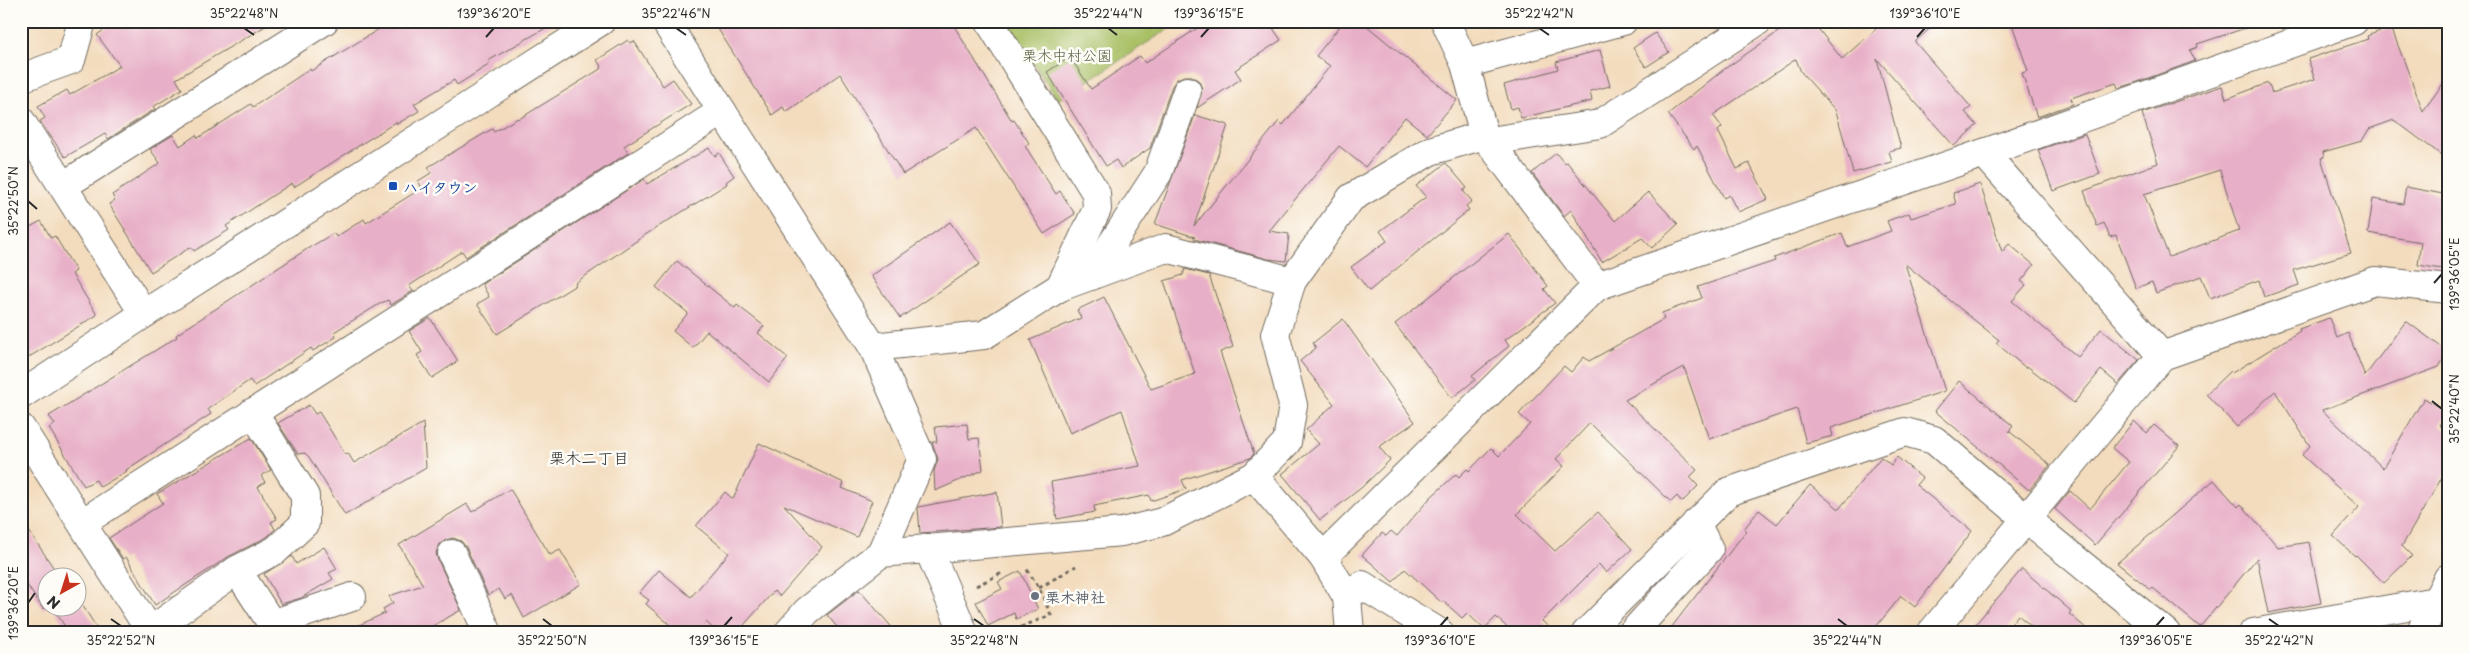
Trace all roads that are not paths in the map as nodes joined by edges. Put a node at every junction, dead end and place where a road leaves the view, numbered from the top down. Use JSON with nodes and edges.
{"nodes":[{"id":1,"x":82,"y":21,"type":"edge"},
{"id":2,"x":324,"y":21,"type":"edge"},
{"id":3,"x":602,"y":21,"type":"edge"},
{"id":4,"x":665,"y":21,"type":"edge"},
{"id":5,"x":989,"y":21,"type":"edge"},
{"id":6,"x":1445,"y":21,"type":"edge"},
{"id":7,"x":1623,"y":21,"type":"edge"},
{"id":8,"x":1758,"y":21,"type":"edge"},
{"id":9,"x":2354,"y":21,"type":"edge"},
{"id":10,"x":1465,"y":64,"type":"junction"},
{"id":11,"x":21,"y":78,"type":"edge"},
{"id":12,"x":1187,"y":91,"type":"dead end"},
{"id":13,"x":722,"y":111,"type":"junction"},
{"id":14,"x":21,"y":122,"type":"edge"},
{"id":15,"x":1487,"y":138,"type":"junction"},
{"id":16,"x":1984,"y":153,"type":"junction"},
{"id":17,"x":63,"y":186,"type":"junction"},
{"id":18,"x":1091,"y":276,"type":"junction"},
{"id":19,"x":1292,"y":281,"type":"junction"},
{"id":20,"x":1597,"y":286,"type":"junction"},
{"id":21,"x":1060,"y":287,"type":"junction"},
{"id":22,"x":2448,"y":289,"type":"edge"},
{"id":23,"x":144,"y":314,"type":"junction"},
{"id":24,"x":873,"y":346,"type":"junction"},
{"id":25,"x":2162,"y":356,"type":"junction"},
{"id":26,"x":21,"y":395,"type":"edge"},
{"id":27,"x":253,"y":412,"type":"junction"},
{"id":28,"x":21,"y":428,"type":"edge"},
{"id":29,"x":1254,"y":476,"type":"junction"},
{"id":30,"x":2026,"y":519,"type":"junction"},
{"id":31,"x":82,"y":523,"type":"junction"},
{"id":32,"x":1696,"y":523,"type":"junction"},
{"id":33,"x":928,"y":548,"type":"junction"},
{"id":34,"x":881,"y":553,"type":"junction"},
{"id":35,"x":452,"y":554,"type":"dead end"},
{"id":36,"x":1323,"y":557,"type":"junction"},
{"id":37,"x":237,"y":570,"type":"junction"},
{"id":38,"x":2442,"y":589,"type":"edge"},
{"id":39,"x":352,"y":597,"type":"dead end"},
{"id":40,"x":1346,"y":597,"type":"junction"},
{"id":41,"x":1429,"y":629,"type":"edge"},
{"id":42,"x":488,"y":633,"type":"edge"},
{"id":43,"x":788,"y":633,"type":"edge"},
{"id":44,"x":964,"y":633,"type":"edge"},
{"id":45,"x":1350,"y":633,"type":"edge"},
{"id":46,"x":1586,"y":633,"type":"edge"},
{"id":47,"x":1632,"y":633,"type":"edge"},
{"id":48,"x":1931,"y":633,"type":"edge"},
{"id":49,"x":2166,"y":633,"type":"edge"},
{"id":50,"x":2253,"y":633,"type":"edge"},
{"id":51,"x":2420,"y":633,"type":"edge"}],
"edges":[{"from":1,"to":11,"type":"street"},
{"from":2,"to":17,"type":"street"},
{"from":3,"to":23,"type":"street"},
{"from":4,"to":13,"type":"street"},
{"from":5,"to":21,"type":"street"},
{"from":6,"to":10,"type":"street"},
{"from":7,"to":10,"type":"street"},
{"from":8,"to":15,"type":"street"},
{"from":9,"to":16,"type":"street"},
{"from":10,"to":15,"type":"street"},
{"from":12,"to":18,"type":"street"},
{"from":13,"to":24,"type":"street"},
{"from":13,"to":27,"type":"street"},
{"from":14,"to":17,"type":"street"},
{"from":15,"to":19,"type":"street"},
{"from":15,"to":20,"type":"street"},
{"from":16,"to":20,"type":"street"},
{"from":16,"to":25,"type":"street"},
{"from":17,"to":23,"type":"street"},
{"from":18,"to":19,"type":"street"},
{"from":18,"to":21,"type":"street"},
{"from":19,"to":29,"type":"street"},
{"from":20,"to":36,"type":"street"},
{"from":21,"to":24,"type":"street"},
{"from":22,"to":25,"type":"street"},
{"from":23,"to":26,"type":"street"},
{"from":24,"to":34,"type":"street"},
{"from":25,"to":30,"type":"street"},
{"from":27,"to":31,"type":"street"},
{"from":27,"to":37,"type":"street"},
{"from":28,"to":31,"type":"street"},
{"from":29,"to":33,"type":"street"},
{"from":29,"to":36,"type":"street"},
{"from":30,"to":32,"type":"street"},
{"from":30,"to":48,"type":"street"},
{"from":30,"to":49,"type":"street"},
{"from":31,"to":37,"type":"street"},
{"from":32,"to":46,"type":"street"},
{"from":32,"to":47,"type":"street"},
{"from":33,"to":34,"type":"street"},
{"from":33,"to":44,"type":"street"},
{"from":34,"to":43,"type":"street"},
{"from":35,"to":42,"type":"street"},
{"from":36,"to":40,"type":"street"},
{"from":37,"to":39,"type":"street"},
{"from":38,"to":50,"type":"street"},
{"from":38,"to":51,"type":"street"},
{"from":40,"to":41,"type":"street"},
{"from":40,"to":45,"type":"street"}]}
